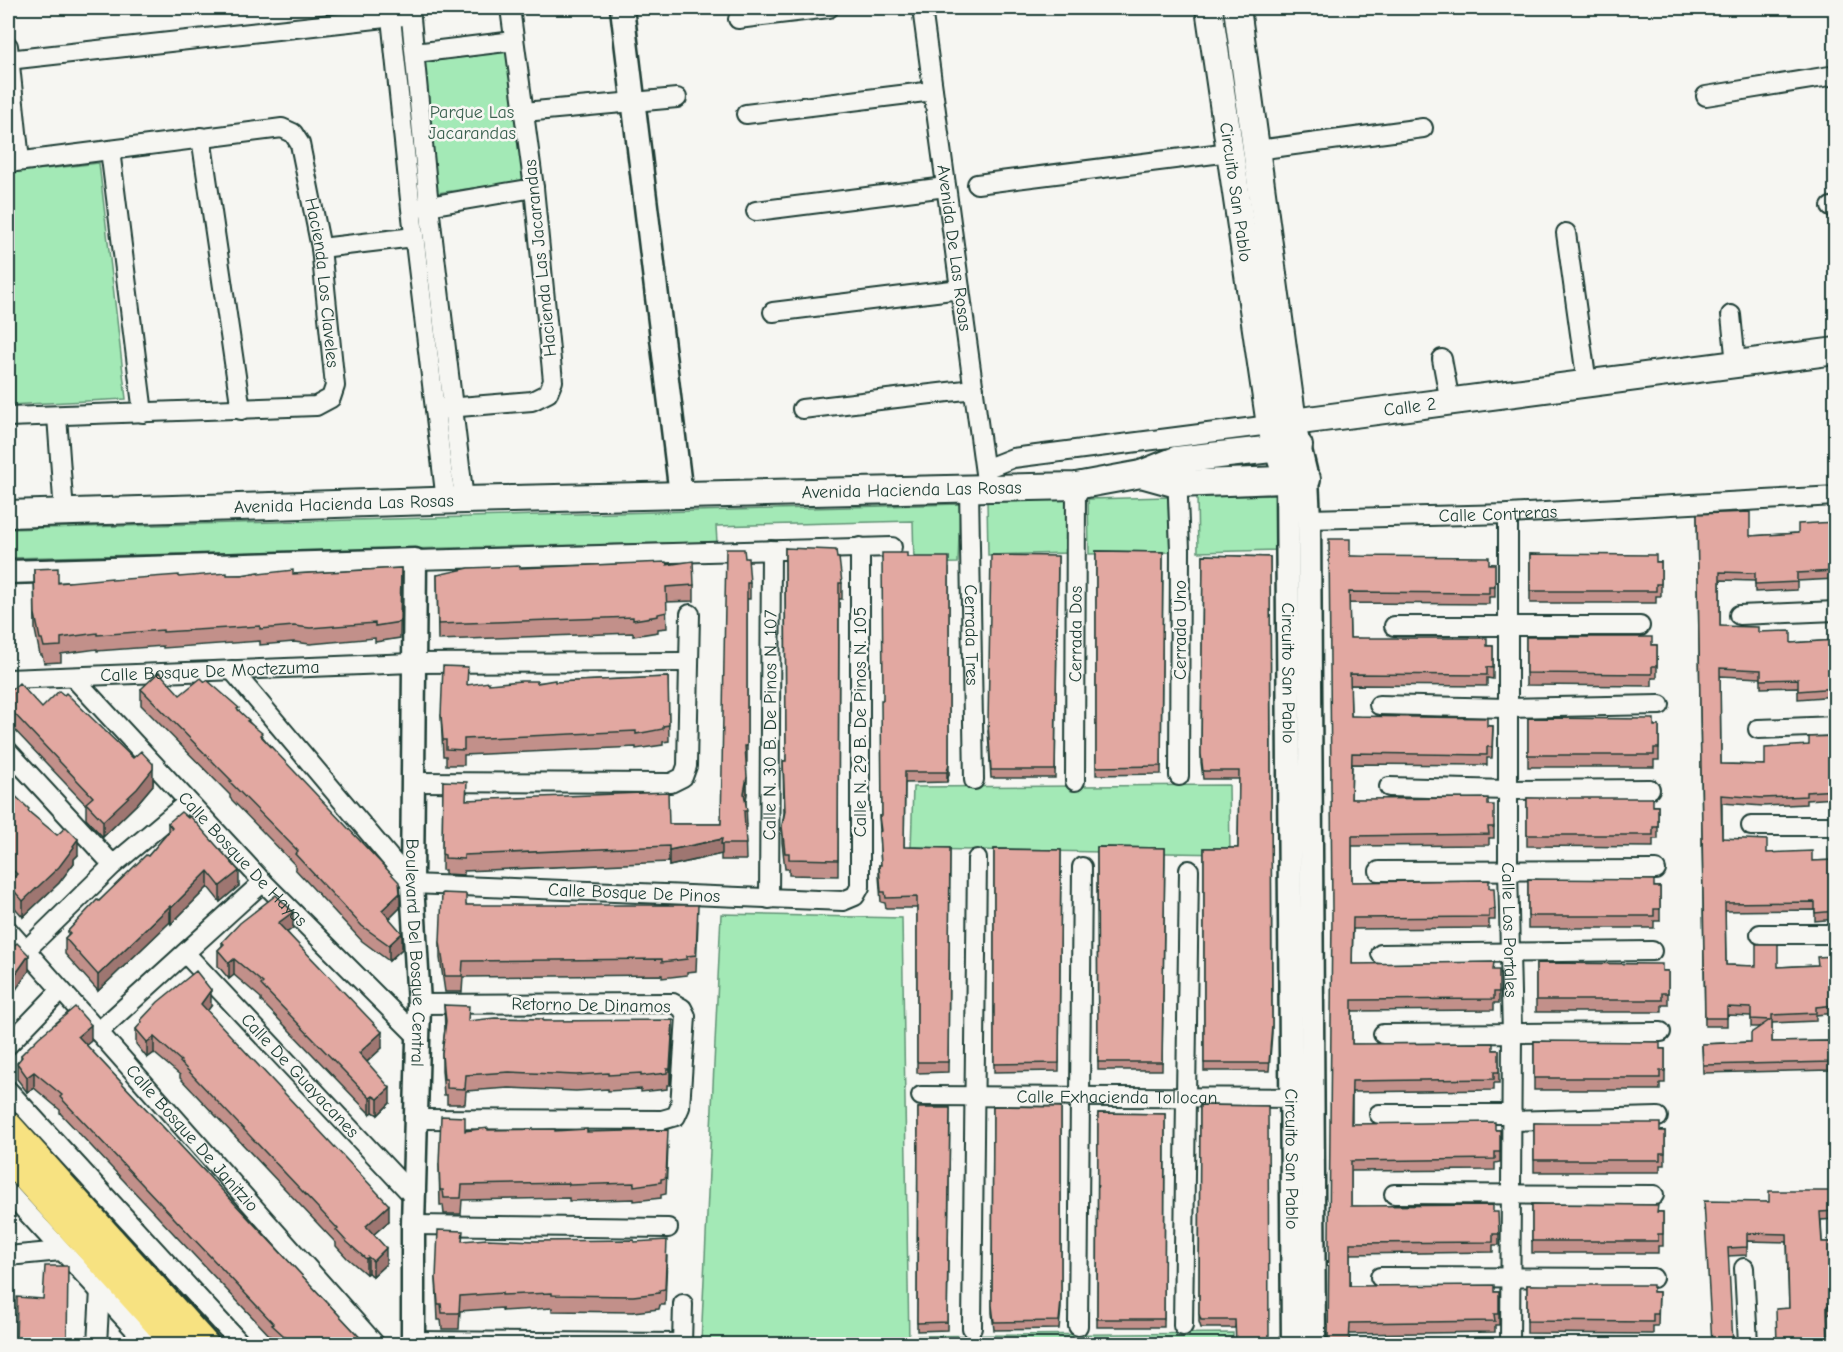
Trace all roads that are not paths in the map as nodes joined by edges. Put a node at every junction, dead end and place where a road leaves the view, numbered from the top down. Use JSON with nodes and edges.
{"nodes":[{"id":1,"x":510,"y":8,"type":"edge"},
{"id":2,"x":622,"y":8,"type":"edge"},
{"id":3,"x":829,"y":8,"type":"edge"},
{"id":4,"x":922,"y":8,"type":"edge"},
{"id":5,"x":1209,"y":8,"type":"edge"},
{"id":6,"x":1237,"y":8,"type":"edge"},
{"id":7,"x":410,"y":11,"type":"edge"},
{"id":8,"x":391,"y":12,"type":"edge"},
{"id":9,"x":738,"y":19,"type":"dead end"},
{"id":10,"x":514,"y":41,"type":"junction"},
{"id":11,"x":415,"y":53,"type":"junction"},
{"id":12,"x":8,"y":55,"type":"edge"},
{"id":13,"x":1836,"y":75,"type":"edge"},
{"id":14,"x":933,"y":91,"type":"junction"},
{"id":15,"x":1706,"y":96,"type":"dead end"},
{"id":16,"x":677,"y":98,"type":"dead end"},
{"id":17,"x":634,"y":101,"type":"junction"},
{"id":18,"x":524,"y":112,"type":"junction"},
{"id":19,"x":746,"y":114,"type":"dead end"},
{"id":20,"x":1424,"y":128,"type":"dead end"},
{"id":21,"x":201,"y":137,"type":"junction"},
{"id":22,"x":110,"y":150,"type":"junction"},
{"id":23,"x":1257,"y":150,"type":"junction"},
{"id":24,"x":1230,"y":152,"type":"junction"},
{"id":25,"x":14,"y":162,"type":"edge"},
{"id":26,"x":977,"y":184,"type":"dead end"},
{"id":27,"x":946,"y":187,"type":"junction"},
{"id":28,"x":534,"y":188,"type":"junction"},
{"id":29,"x":420,"y":208,"type":"junction"},
{"id":30,"x":756,"y":211,"type":"dead end"},
{"id":31,"x":1566,"y":234,"type":"dead end"},
{"id":32,"x":414,"y":237,"type":"junction"},
{"id":33,"x":321,"y":248,"type":"junction"},
{"id":34,"x":960,"y":289,"type":"junction"},
{"id":35,"x":773,"y":312,"type":"dead end"},
{"id":36,"x":1731,"y":315,"type":"dead end"},
{"id":37,"x":1836,"y":351,"type":"edge"},
{"id":38,"x":1442,"y":360,"type":"dead end"},
{"id":39,"x":1736,"y":364,"type":"junction"},
{"id":40,"x":1587,"y":384,"type":"junction"},
{"id":41,"x":974,"y":388,"type":"junction"},
{"id":42,"x":1450,"y":402,"type":"junction"},
{"id":43,"x":444,"y":408,"type":"junction"},
{"id":44,"x":802,"y":409,"type":"dead end"},
{"id":45,"x":241,"y":410,"type":"junction"},
{"id":46,"x":143,"y":413,"type":"junction"},
{"id":47,"x":57,"y":416,"type":"junction"},
{"id":48,"x":8,"y":417,"type":"edge"},
{"id":49,"x":1285,"y":435,"type":"junction"},
{"id":50,"x":1177,"y":472,"type":"junction"},
{"id":51,"x":1297,"y":479,"type":"junction"},
{"id":52,"x":980,"y":482,"type":"junction"},
{"id":53,"x":1076,"y":486,"type":"junction"},
{"id":54,"x":681,"y":495,"type":"junction"},
{"id":55,"x":1836,"y":496,"type":"edge"},
{"id":56,"x":455,"y":500,"type":"junction"},
{"id":57,"x":64,"y":513,"type":"junction"},
{"id":58,"x":8,"y":514,"type":"edge"},
{"id":59,"x":1508,"y":514,"type":"junction"},
{"id":60,"x":1309,"y":519,"type":"junction"},
{"id":61,"x":860,"y":547,"type":"junction"},
{"id":62,"x":892,"y":547,"type":"dead end"},
{"id":63,"x":771,"y":550,"type":"junction"},
{"id":64,"x":415,"y":560,"type":"junction"},
{"id":65,"x":8,"y":572,"type":"edge"},
{"id":66,"x":1836,"y":611,"type":"edge"},
{"id":67,"x":690,"y":614,"type":"dead end"},
{"id":68,"x":1739,"y":615,"type":"dead end"},
{"id":69,"x":1394,"y":626,"type":"dead end"},
{"id":70,"x":1509,"y":627,"type":"junction"},
{"id":71,"x":1640,"y":627,"type":"dead end"},
{"id":72,"x":687,"y":662,"type":"junction"},
{"id":73,"x":412,"y":663,"type":"junction"},
{"id":74,"x":232,"y":670,"type":"junction"},
{"id":75,"x":73,"y":677,"type":"junction"},
{"id":76,"x":8,"y":679,"type":"edge"},
{"id":77,"x":1379,"y":705,"type":"dead end"},
{"id":78,"x":1660,"y":705,"type":"dead end"},
{"id":79,"x":1507,"y":708,"type":"junction"},
{"id":80,"x":1836,"y":726,"type":"edge"},
{"id":81,"x":1758,"y":729,"type":"dead end"},
{"id":82,"x":8,"y":751,"type":"edge"},
{"id":83,"x":1179,"y":776,"type":"dead end"},
{"id":84,"x":974,"y":780,"type":"dead end"},
{"id":85,"x":1075,"y":781,"type":"dead end"},
{"id":86,"x":412,"y":782,"type":"junction"},
{"id":87,"x":1389,"y":787,"type":"dead end"},
{"id":88,"x":1650,"y":789,"type":"dead end"},
{"id":89,"x":1508,"y":790,"type":"junction"},
{"id":90,"x":189,"y":802,"type":"junction"},
{"id":91,"x":1752,"y":826,"type":"dead end"},
{"id":92,"x":1836,"y":826,"type":"edge"},
{"id":93,"x":976,"y":859,"type":"dead end"},
{"id":94,"x":113,"y":865,"type":"junction"},
{"id":95,"x":1082,"y":867,"type":"dead end"},
{"id":96,"x":1190,"y":870,"type":"dead end"},
{"id":97,"x":1508,"y":870,"type":"junction"},
{"id":98,"x":1656,"y":870,"type":"dead end"},
{"id":99,"x":1379,"y":871,"type":"dead end"},
{"id":100,"x":263,"y":882,"type":"junction"},
{"id":101,"x":412,"y":884,"type":"junction"},
{"id":102,"x":855,"y":896,"type":"joint"},
{"id":103,"x":769,"y":899,"type":"junction"},
{"id":104,"x":8,"y":930,"type":"edge"},
{"id":105,"x":1760,"y":934,"type":"dead end"},
{"id":106,"x":1836,"y":934,"type":"edge"},
{"id":107,"x":25,"y":951,"type":"junction"},
{"id":108,"x":1652,"y":951,"type":"dead end"},
{"id":109,"x":185,"y":952,"type":"junction"},
{"id":110,"x":1380,"y":954,"type":"dead end"},
{"id":111,"x":1509,"y":954,"type":"junction"},
{"id":112,"x":60,"y":990,"type":"junction"},
{"id":113,"x":419,"y":1004,"type":"junction"},
{"id":114,"x":98,"y":1032,"type":"junction"},
{"id":115,"x":1661,"y":1032,"type":"dead end"},
{"id":116,"x":1383,"y":1034,"type":"dead end"},
{"id":117,"x":1512,"y":1034,"type":"junction"},
{"id":118,"x":418,"y":1037,"type":"junction"},
{"id":119,"x":8,"y":1045,"type":"edge"},
{"id":120,"x":8,"y":1090,"type":"edge"},
{"id":121,"x":921,"y":1096,"type":"dead end"},
{"id":122,"x":975,"y":1096,"type":"junction"},
{"id":123,"x":1080,"y":1097,"type":"junction"},
{"id":124,"x":1188,"y":1098,"type":"junction"},
{"id":125,"x":1303,"y":1098,"type":"junction"},
{"id":126,"x":1379,"y":1114,"type":"dead end"},
{"id":127,"x":1658,"y":1116,"type":"dead end"},
{"id":128,"x":1512,"y":1117,"type":"junction"},
{"id":129,"x":418,"y":1119,"type":"junction"},
{"id":130,"x":8,"y":1126,"type":"edge"},
{"id":131,"x":8,"y":1157,"type":"edge"},
{"id":132,"x":8,"y":1192,"type":"edge"},
{"id":133,"x":1394,"y":1194,"type":"dead end"},
{"id":134,"x":1511,"y":1194,"type":"junction"},
{"id":135,"x":1654,"y":1195,"type":"dead end"},
{"id":136,"x":415,"y":1198,"type":"junction"},
{"id":137,"x":412,"y":1225,"type":"junction"},
{"id":138,"x":1303,"y":1226,"type":"junction"},
{"id":139,"x":668,"y":1228,"type":"dead end"},
{"id":140,"x":61,"y":1251,"type":"junction"},
{"id":141,"x":8,"y":1256,"type":"edge"},
{"id":142,"x":1744,"y":1268,"type":"dead end"},
{"id":143,"x":1380,"y":1277,"type":"dead end"},
{"id":144,"x":1511,"y":1278,"type":"junction"},
{"id":145,"x":1653,"y":1278,"type":"dead end"},
{"id":146,"x":100,"y":1290,"type":"junction"},
{"id":147,"x":683,"y":1304,"type":"dead end"},
{"id":148,"x":1078,"y":1326,"type":"dead end"},
{"id":149,"x":1183,"y":1326,"type":"dead end"},
{"id":150,"x":972,"y":1328,"type":"dead end"},
{"id":151,"x":413,"y":1343,"type":"edge"},
{"id":152,"x":97,"y":1344,"type":"edge"},
{"id":153,"x":148,"y":1344,"type":"edge"},
{"id":154,"x":177,"y":1344,"type":"edge"},
{"id":155,"x":204,"y":1344,"type":"edge"},
{"id":156,"x":241,"y":1344,"type":"edge"},
{"id":157,"x":375,"y":1344,"type":"edge"},
{"id":158,"x":682,"y":1344,"type":"edge"},
{"id":159,"x":1293,"y":1344,"type":"edge"},
{"id":160,"x":1314,"y":1344,"type":"edge"},
{"id":161,"x":1510,"y":1344,"type":"edge"},
{"id":162,"x":1748,"y":1344,"type":"edge"}],
"edges":[{"from":1,"to":10,"type":"street","name":"Hacienda Las Jacarandas"},
{"from":2,"to":17,"type":"street"},
{"from":3,"to":9,"type":"street"},
{"from":4,"to":14,"type":"street","name":"Avenida De Las Rosas"},
{"from":5,"to":24,"type":"main road","name":"Circuito San Pablo"},
{"from":6,"to":23,"type":"main road","name":"Circuito San Pablo"},
{"from":7,"to":8,"type":"street"},
{"from":7,"to":11,"type":"street"},
{"from":8,"to":12,"type":"street"},
{"from":8,"to":29,"type":"street"},
{"from":10,"to":11,"type":"street"},
{"from":10,"to":18,"type":"street","name":"Hacienda Las Jacarandas"},
{"from":11,"to":29,"type":"street"},
{"from":12,"to":25,"type":"street"},
{"from":13,"to":15,"type":"street"},
{"from":14,"to":19,"type":"street"},
{"from":14,"to":27,"type":"street","name":"Avenida De Las Rosas"},
{"from":16,"to":17,"type":"street"},
{"from":17,"to":18,"type":"street"},
{"from":17,"to":54,"type":"street"},
{"from":18,"to":28,"type":"street","name":"Hacienda Las Jacarandas"},
{"from":20,"to":23,"type":"street"},
{"from":21,"to":22,"type":"street","name":"Hacienda Los Claveles"},
{"from":21,"to":33,"type":"street","name":"Hacienda Los Claveles"},
{"from":21,"to":45,"type":"street"},
{"from":22,"to":25,"type":"street","name":"Hacienda Los Claveles"},
{"from":22,"to":46,"type":"street"},
{"from":23,"to":49,"type":"main road","name":"Circuito San Pablo"},
{"from":24,"to":26,"type":"street"},
{"from":24,"to":49,"type":"main road","name":"Circuito San Pablo"},
{"from":27,"to":30,"type":"street"},
{"from":27,"to":34,"type":"street","name":"Avenida De Las Rosas"},
{"from":28,"to":29,"type":"street","name":"Hacienda Las Jacarandas"},
{"from":28,"to":43,"type":"street","name":"Hacienda Las Jacarandas"},
{"from":29,"to":32,"type":"street"},
{"from":29,"to":43,"type":"street"},
{"from":31,"to":40,"type":"street"},
{"from":32,"to":33,"type":"street"},
{"from":32,"to":43,"type":"street"},
{"from":33,"to":45,"type":"street","name":"Hacienda Los Claveles"},
{"from":34,"to":35,"type":"street"},
{"from":34,"to":41,"type":"street","name":"Avenida De Las Rosas"},
{"from":36,"to":39,"type":"street"},
{"from":37,"to":39,"type":"main road","name":"Calle 2"},
{"from":38,"to":42,"type":"street"},
{"from":39,"to":40,"type":"main road","name":"Calle 2"},
{"from":40,"to":42,"type":"main road","name":"Calle 2"},
{"from":41,"to":44,"type":"street"},
{"from":41,"to":52,"type":"street","name":"Avenida De Las Rosas"},
{"from":42,"to":49,"type":"main road","name":"Calle 2"},
{"from":43,"to":56,"type":"street"},
{"from":45,"to":46,"type":"street","name":"Hacienda Los Claveles"},
{"from":46,"to":47,"type":"street","name":"Hacienda Los Claveles"},
{"from":47,"to":48,"type":"street","name":"Hacienda Los Claveles"},
{"from":47,"to":57,"type":"street"},
{"from":49,"to":50,"type":"main road","name":"Avenida Hacienda Las Rosas"},
{"from":49,"to":51,"type":"main road","name":"Circuito San Pablo"},
{"from":49,"to":52,"type":"street","name":"Calle 2"},
{"from":50,"to":51,"type":"main road","name":"Avenida Hacienda Las Rosas"},
{"from":50,"to":53,"type":"main road","name":"Avenida Hacienda Las Rosas"},
{"from":50,"to":83,"type":"street","name":"Cerrada Uno"},
{"from":51,"to":60,"type":"street","name":"Circuito San Pablo"},
{"from":51,"to":125,"type":"street","name":"Circuito San Pablo"},
{"from":52,"to":53,"type":"main road","name":"Avenida Hacienda Las Rosas"},
{"from":52,"to":54,"type":"main road","name":"Avenida Hacienda Las Rosas"},
{"from":52,"to":84,"type":"street","name":"Cerrada Tres"},
{"from":53,"to":85,"type":"street","name":"Cerrada Dos"},
{"from":54,"to":56,"type":"main road","name":"Avenida Hacienda Las Rosas"},
{"from":55,"to":59,"type":"street","name":"Calle Contreras"},
{"from":56,"to":57,"type":"main road","name":"Avenida Hacienda Las Rosas"},
{"from":57,"to":58,"type":"main road","name":"Avenida Hacienda Las Rosas"},
{"from":59,"to":60,"type":"street","name":"Calle Contreras"},
{"from":59,"to":70,"type":"street","name":"Calle Los Portales"},
{"from":60,"to":125,"type":"street","name":"Circuito San Pablo"},
{"from":61,"to":62,"type":"street"},
{"from":61,"to":63,"type":"street"},
{"from":61,"to":102,"type":"street","name":"Calle N. 29 B. De Pinos N. 105"},
{"from":63,"to":64,"type":"street"},
{"from":63,"to":103,"type":"street","name":"Calle N. 30 B. De Pinos N. 107"},
{"from":64,"to":65,"type":"street"},
{"from":64,"to":73,"type":"street","name":"Boulevard Del Bosque Central"},
{"from":66,"to":68,"type":"street"},
{"from":67,"to":72,"type":"street"},
{"from":69,"to":70,"type":"street"},
{"from":70,"to":71,"type":"street"},
{"from":70,"to":79,"type":"street","name":"Calle Los Portales"},
{"from":72,"to":73,"type":"street","name":"Calle Bosque De Moctezuma"},
{"from":72,"to":86,"type":"street"},
{"from":73,"to":74,"type":"street","name":"Calle Bosque De Moctezuma"},
{"from":73,"to":86,"type":"street","name":"Boulevard Del Bosque Central"},
{"from":74,"to":75,"type":"street","name":"Calle Bosque De Moctezuma"},
{"from":74,"to":101,"type":"street"},
{"from":75,"to":76,"type":"street","name":"Calle Bosque De Moctezuma"},
{"from":75,"to":90,"type":"street","name":"Calle Bosque De Hayas"},
{"from":77,"to":79,"type":"street"},
{"from":78,"to":79,"type":"street"},
{"from":79,"to":89,"type":"street","name":"Calle Los Portales"},
{"from":80,"to":81,"type":"street"},
{"from":82,"to":94,"type":"street"},
{"from":86,"to":101,"type":"street","name":"Boulevard Del Bosque Central"},
{"from":87,"to":89,"type":"street"},
{"from":88,"to":89,"type":"street"},
{"from":89,"to":97,"type":"street","name":"Calle Los Portales"},
{"from":90,"to":94,"type":"street"},
{"from":90,"to":100,"type":"street","name":"Calle Bosque De Hayas"},
{"from":91,"to":92,"type":"street"},
{"from":93,"to":122,"type":"street"},
{"from":94,"to":107,"type":"street"},
{"from":95,"to":123,"type":"street"},
{"from":96,"to":124,"type":"street"},
{"from":97,"to":98,"type":"street"},
{"from":97,"to":99,"type":"street"},
{"from":97,"to":111,"type":"street","name":"Calle Los Portales"},
{"from":100,"to":109,"type":"street"},
{"from":100,"to":118,"type":"street","name":"Calle Bosque De Hayas"},
{"from":101,"to":103,"type":"street","name":"Calle Bosque De Pinos"},
{"from":101,"to":113,"type":"street","name":"Boulevard Del Bosque Central"},
{"from":102,"to":103,"type":"street","name":"Calle Bosque De Pinos"},
{"from":104,"to":107,"type":"street","name":"Calle Bosque De Janitzio"},
{"from":105,"to":106,"type":"street"},
{"from":107,"to":112,"type":"street","name":"Calle Bosque De Janitzio"},
{"from":108,"to":111,"type":"street"},
{"from":109,"to":114,"type":"street"},
{"from":109,"to":136,"type":"street","name":"Calle De Guayacanes"},
{"from":110,"to":111,"type":"street"},
{"from":111,"to":117,"type":"street","name":"Calle Los Portales"},
{"from":112,"to":114,"type":"street","name":"Calle Bosque De Janitzio"},
{"from":112,"to":119,"type":"street"},
{"from":113,"to":118,"type":"street","name":"Boulevard Del Bosque Central"},
{"from":113,"to":129,"type":"street","name":"Retorno De Dinamos"},
{"from":114,"to":157,"type":"street","name":"Calle Bosque De Janitzio"},
{"from":115,"to":117,"type":"street"},
{"from":116,"to":117,"type":"street"},
{"from":117,"to":128,"type":"street","name":"Calle Los Portales"},
{"from":118,"to":129,"type":"street","name":"Boulevard Del Bosque Central"},
{"from":120,"to":156,"type":"street"},
{"from":121,"to":122,"type":"street","name":"Calle Exhacienda Tollocan"},
{"from":122,"to":123,"type":"street","name":"Calle Exhacienda Tollocan"},
{"from":122,"to":150,"type":"street"},
{"from":123,"to":124,"type":"street","name":"Calle Exhacienda Tollocan"},
{"from":123,"to":148,"type":"street"},
{"from":124,"to":125,"type":"street","name":"Calle Exhacienda Tollocan"},
{"from":124,"to":149,"type":"street"},
{"from":125,"to":138,"type":"street","name":"Circuito San Pablo"},
{"from":126,"to":128,"type":"street"},
{"from":127,"to":128,"type":"street"},
{"from":128,"to":134,"type":"street","name":"Calle Los Portales"},
{"from":129,"to":136,"type":"street","name":"Boulevard Del Bosque Central"},
{"from":130,"to":155,"type":"main road"},
{"from":131,"to":154,"type":"main road"},
{"from":132,"to":140,"type":"street"},
{"from":133,"to":134,"type":"street"},
{"from":134,"to":135,"type":"street"},
{"from":134,"to":144,"type":"street","name":"Calle Los Portales"},
{"from":136,"to":137,"type":"street","name":"Boulevard Del Bosque Central"},
{"from":137,"to":139,"type":"street"},
{"from":137,"to":151,"type":"street","name":"Boulevard Del Bosque Central"},
{"from":138,"to":159,"type":"street","name":"Circuito San Pablo"},
{"from":138,"to":160,"type":"street","name":"Circuito San Pablo"},
{"from":140,"to":141,"type":"street"},
{"from":140,"to":146,"type":"street"},
{"from":142,"to":162,"type":"street"},
{"from":143,"to":144,"type":"street"},
{"from":144,"to":145,"type":"street"},
{"from":144,"to":161,"type":"street","name":"Calle Los Portales"},
{"from":146,"to":152,"type":"street"},
{"from":146,"to":153,"type":"street"},
{"from":147,"to":158,"type":"street"},
{"from":151,"to":158,"type":"street"}]}
